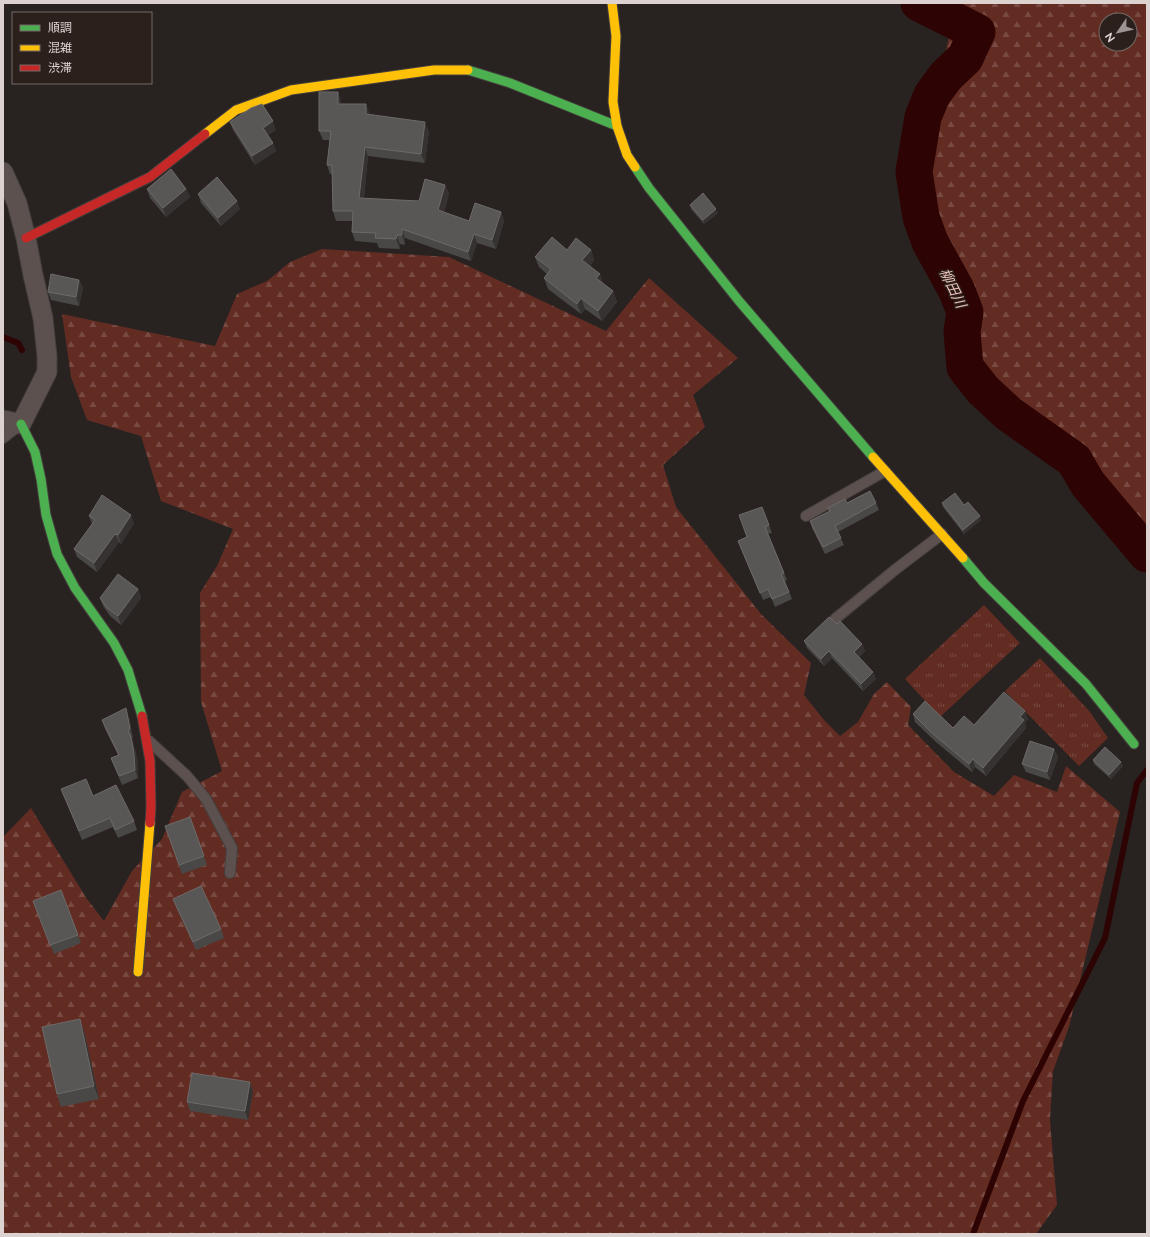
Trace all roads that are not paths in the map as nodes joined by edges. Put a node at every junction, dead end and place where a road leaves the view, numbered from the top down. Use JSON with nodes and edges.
{"nodes":[{"id":1,"x":612,"y":3,"type":"edge"},
{"id":2,"x":617,"y":126,"type":"junction"},
{"id":3,"x":3,"y":172,"type":"edge"},
{"id":4,"x":26,"y":238,"type":"junction"},
{"id":5,"x":3,"y":420,"type":"edge"},
{"id":6,"x":21,"y":424,"type":"junction"},
{"id":7,"x":3,"y":438,"type":"edge"},
{"id":8,"x":885,"y":471,"type":"junction"},
{"id":9,"x":806,"y":516,"type":"dead end"},
{"id":10,"x":942,"y":534,"type":"junction"},
{"id":11,"x":835,"y":619,"type":"dead end"},
{"id":12,"x":146,"y":738,"type":"junction"},
{"id":13,"x":1134,"y":744,"type":"dead end"},
{"id":14,"x":230,"y":873,"type":"dead end"},
{"id":15,"x":138,"y":972,"type":"dead end"}],
"edges":[{"from":1,"to":2,"type":"street"},
{"from":2,"to":4,"type":"street"},
{"from":2,"to":8,"type":"street"},
{"from":3,"to":4,"type":"street"},
{"from":4,"to":6,"type":"street"},
{"from":5,"to":6,"type":"street"},
{"from":6,"to":7,"type":"lane"},
{"from":6,"to":12,"type":"street"},
{"from":8,"to":9,"type":"lane"},
{"from":8,"to":10,"type":"street"},
{"from":10,"to":11,"type":"lane"},
{"from":10,"to":13,"type":"street"},
{"from":12,"to":14,"type":"lane"},
{"from":12,"to":15,"type":"street"}]}
